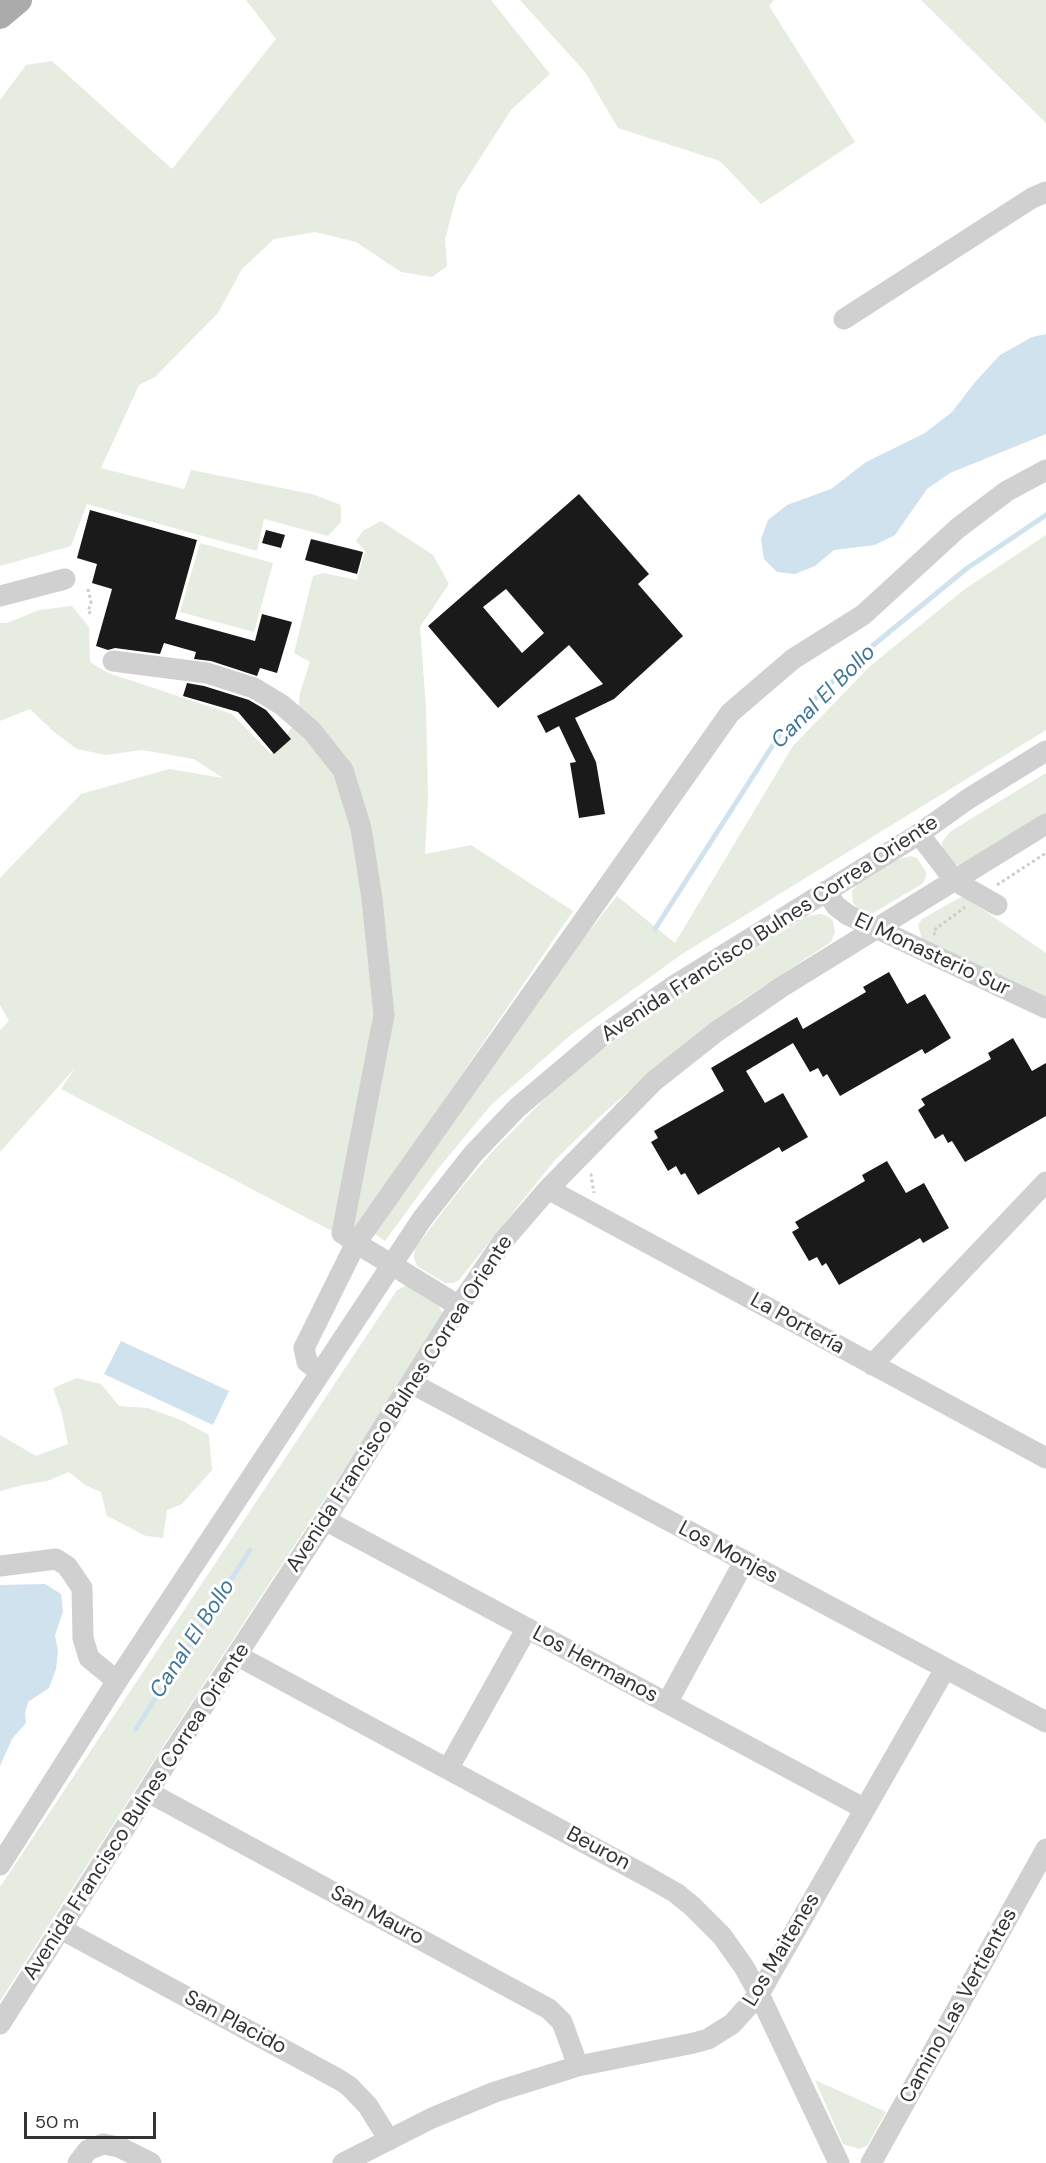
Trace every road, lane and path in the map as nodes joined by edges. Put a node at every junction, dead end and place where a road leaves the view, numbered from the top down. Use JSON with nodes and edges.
{"nodes":[{"id":1,"x":19,"y":0,"type":"edge"},
{"id":2,"x":0,"y":16,"type":"edge"},
{"id":3,"x":1046,"y":192,"type":"edge"},
{"id":4,"x":844,"y":319,"type":"dead end"},
{"id":5,"x":1046,"y":470,"type":"edge"},
{"id":6,"x":65,"y":579,"type":"dead end"},
{"id":7,"x":88,"y":589,"type":"dead end"},
{"id":8,"x":0,"y":596,"type":"edge"},
{"id":9,"x":94,"y":614,"type":"dead end"},
{"id":10,"x":112,"y":661,"type":"dead end"},
{"id":11,"x":1046,"y":751,"type":"edge"},
{"id":12,"x":1046,"y":824,"type":"edge"},
{"id":13,"x":919,"y":834,"type":"junction"},
{"id":14,"x":1046,"y":853,"type":"edge"},
{"id":15,"x":955,"y":881,"type":"junction"},
{"id":16,"x":826,"y":891,"type":"junction"},
{"id":17,"x":989,"y":900,"type":"junction"},
{"id":18,"x":876,"y":928,"type":"junction"},
{"id":19,"x":932,"y":955,"type":"junction"},
{"id":20,"x":1046,"y":1008,"type":"edge"},
{"id":21,"x":598,"y":1166,"type":"dead end"},
{"id":22,"x":1046,"y":1182,"type":"edge"},
{"id":23,"x":548,"y":1189,"type":"junction"},
{"id":24,"x":588,"y":1210,"type":"junction"},
{"id":25,"x":356,"y":1243,"type":"junction"},
{"id":26,"x":392,"y":1265,"type":"junction"},
{"id":27,"x":459,"y":1306,"type":"junction"},
{"id":28,"x":872,"y":1365,"type":"junction"},
{"id":29,"x":320,"y":1372,"type":"junction"},
{"id":30,"x":411,"y":1383,"type":"junction"},
{"id":31,"x":1046,"y":1458,"type":"edge"},
{"id":32,"x":325,"y":1520,"type":"junction"},
{"id":33,"x":744,"y":1562,"type":"junction"},
{"id":34,"x":0,"y":1566,"type":"edge"},
{"id":35,"x":527,"y":1628,"type":"junction"},
{"id":36,"x":238,"y":1656,"type":"junction"},
{"id":37,"x":945,"y":1669,"type":"junction"},
{"id":38,"x":117,"y":1681,"type":"junction"},
{"id":39,"x":666,"y":1703,"type":"junction"},
{"id":40,"x":1046,"y":1722,"type":"edge"},
{"id":41,"x":448,"y":1769,"type":"junction"},
{"id":42,"x":148,"y":1792,"type":"junction"},
{"id":43,"x":865,"y":1809,"type":"junction"},
{"id":44,"x":1046,"y":1849,"type":"edge"},
{"id":45,"x":0,"y":1865,"type":"edge"},
{"id":46,"x":61,"y":1929,"type":"junction"},
{"id":47,"x":759,"y":1994,"type":"junction"},
{"id":48,"x":0,"y":2024,"type":"edge"},
{"id":49,"x":578,"y":2066,"type":"junction"},
{"id":50,"x":388,"y":2140,"type":"junction"},
{"id":51,"x":78,"y":2163,"type":"edge"},
{"id":52,"x":151,"y":2163,"type":"edge"},
{"id":53,"x":343,"y":2163,"type":"edge"},
{"id":54,"x":839,"y":2163,"type":"edge"},
{"id":55,"x":871,"y":2163,"type":"edge"}],
"edges":[{"from":1,"to":2,"type":"main road"},
{"from":3,"to":4,"type":"street"},
{"from":5,"to":25,"type":"street"},
{"from":6,"to":8,"type":"street"},
{"from":7,"to":9,"type":"path"},
{"from":10,"to":25,"type":"street"},
{"from":11,"to":13,"type":"street","name":"Avenida Francisco Bulnes Correa Oriente"},
{"from":12,"to":15,"type":"street","name":"Avenida Francisco Bulnes Correa Oriente"},
{"from":13,"to":15,"type":"street"},
{"from":13,"to":16,"type":"street","name":"Avenida Francisco Bulnes Correa Oriente"},
{"from":14,"to":17,"type":"path"},
{"from":15,"to":17,"type":"street"},
{"from":15,"to":18,"type":"street","name":"Avenida Francisco Bulnes Correa Oriente"},
{"from":16,"to":18,"type":"street","name":"El Monasterio Sur"},
{"from":16,"to":26,"type":"street","name":"Avenida Francisco Bulnes Correa Oriente"},
{"from":17,"to":19,"type":"path"},
{"from":18,"to":19,"type":"street","name":"El Monasterio Sur"},
{"from":18,"to":23,"type":"street","name":"Avenida Francisco Bulnes Correa Oriente"},
{"from":19,"to":20,"type":"street","name":"El Monasterio Sur"},
{"from":21,"to":24,"type":"path"},
{"from":22,"to":28,"type":"street"},
{"from":23,"to":24,"type":"street","name":"La Portería"},
{"from":23,"to":27,"type":"street","name":"Avenida Francisco Bulnes Correa Oriente"},
{"from":24,"to":28,"type":"street","name":"La Portería"},
{"from":25,"to":26,"type":"street"},
{"from":25,"to":29,"type":"street"},
{"from":26,"to":27,"type":"street"},
{"from":26,"to":29,"type":"street","name":"Avenida Francisco Bulnes Correa Oriente"},
{"from":27,"to":30,"type":"street","name":"Avenida Francisco Bulnes Correa Oriente"},
{"from":28,"to":31,"type":"street","name":"La Portería"},
{"from":29,"to":38,"type":"street","name":"Avenida Francisco Bulnes Correa Oriente"},
{"from":30,"to":32,"type":"street","name":"Avenida Francisco Bulnes Correa Oriente"},
{"from":30,"to":33,"type":"street","name":"Los Monjes"},
{"from":32,"to":35,"type":"street","name":"Los Hermanos"},
{"from":32,"to":36,"type":"street","name":"Avenida Francisco Bulnes Correa Oriente"},
{"from":33,"to":37,"type":"street","name":"Los Monjes"},
{"from":33,"to":39,"type":"street"},
{"from":34,"to":38,"type":"street"},
{"from":35,"to":39,"type":"street","name":"Los Hermanos"},
{"from":35,"to":41,"type":"street"},
{"from":36,"to":41,"type":"street","name":"Beuron"},
{"from":36,"to":42,"type":"street","name":"Avenida Francisco Bulnes Correa Oriente"},
{"from":37,"to":40,"type":"street","name":"Los Monjes"},
{"from":37,"to":43,"type":"street","name":"Los Maitenes"},
{"from":38,"to":45,"type":"street","name":"Avenida Francisco Bulnes Correa Oriente"},
{"from":39,"to":43,"type":"street","name":"Los Hermanos"},
{"from":41,"to":47,"type":"street","name":"Beuron"},
{"from":42,"to":46,"type":"street","name":"Avenida Francisco Bulnes Correa Oriente"},
{"from":42,"to":49,"type":"street","name":"San Mauro"},
{"from":43,"to":47,"type":"street","name":"Los Maitenes"},
{"from":44,"to":55,"type":"street","name":"Camino Las Vertientes"},
{"from":46,"to":48,"type":"street","name":"Avenida Francisco Bulnes Correa Oriente"},
{"from":46,"to":50,"type":"street","name":"San Placido"},
{"from":47,"to":49,"type":"street","name":"Los Maitenes"},
{"from":47,"to":54,"type":"street","name":"Beuron"},
{"from":49,"to":50,"type":"street","name":"Los Maitenes"},
{"from":50,"to":53,"type":"street","name":"Los Maitenes"},
{"from":51,"to":52,"type":"street"}]}
